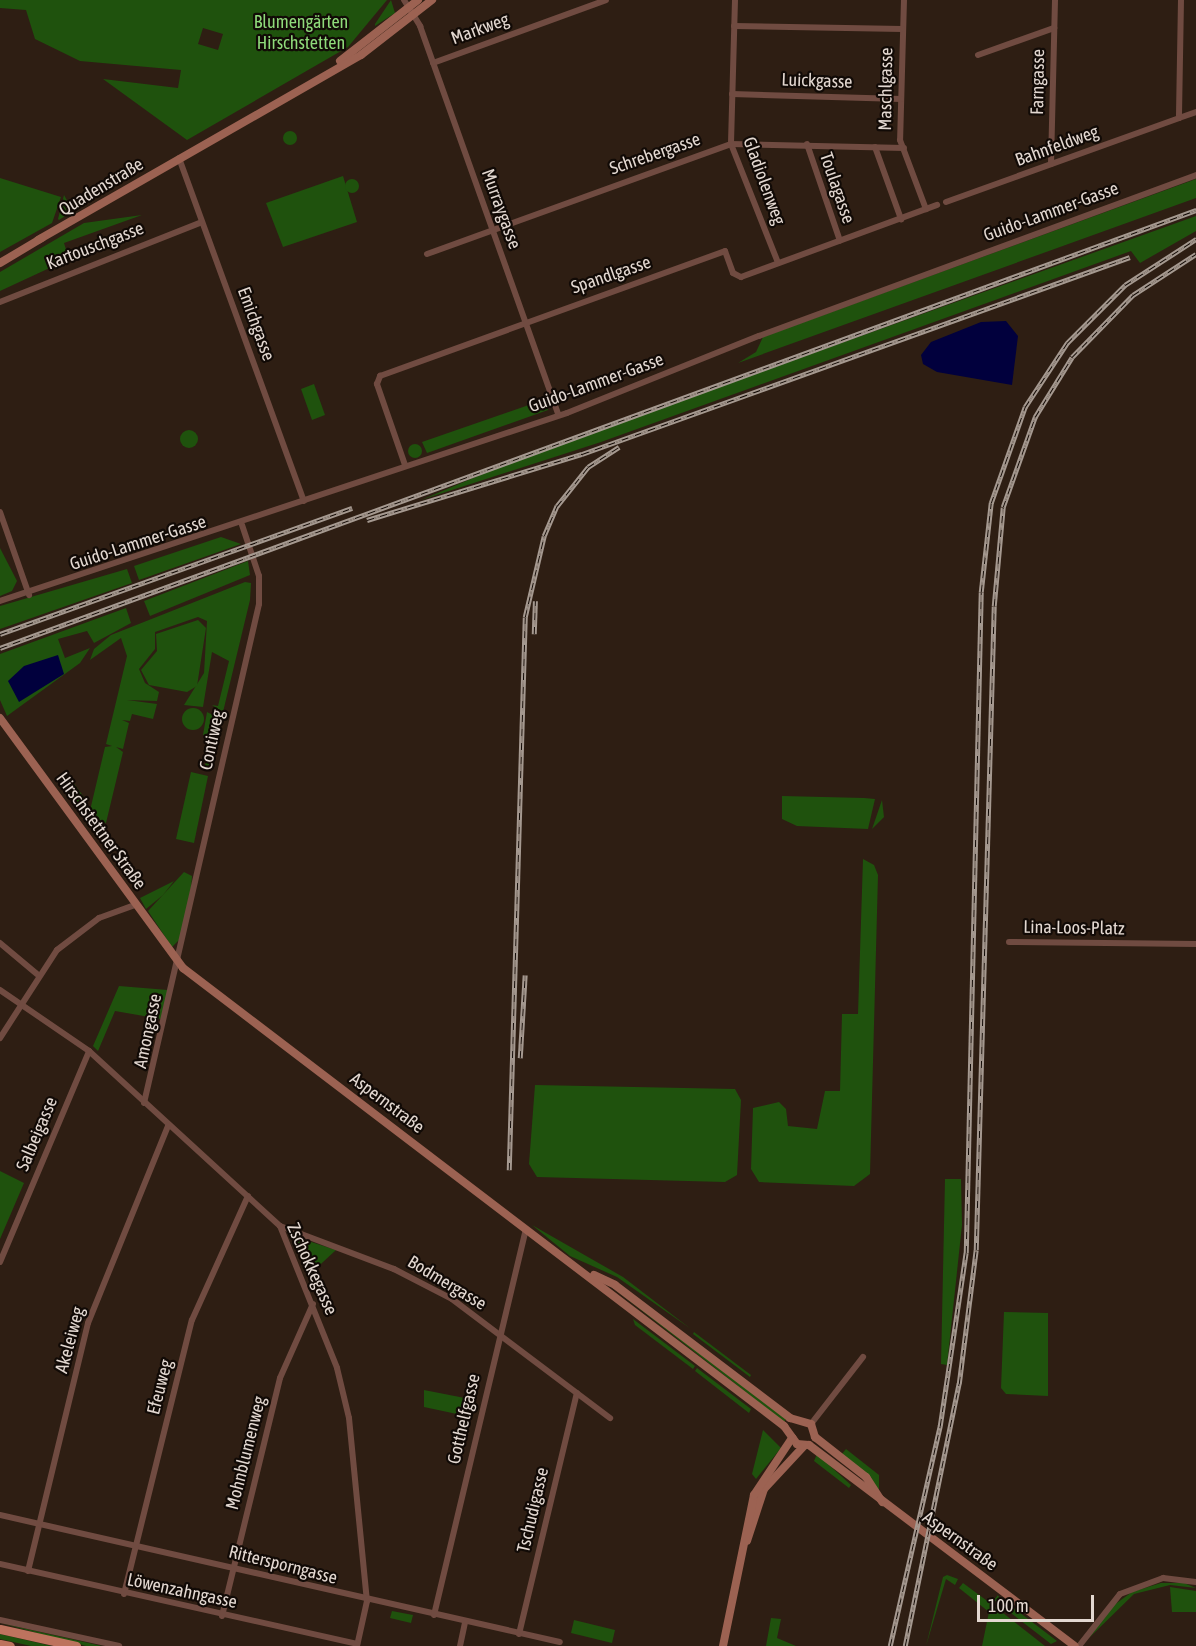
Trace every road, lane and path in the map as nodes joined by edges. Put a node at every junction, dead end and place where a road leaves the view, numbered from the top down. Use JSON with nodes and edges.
{"nodes":[{"id":1,"x":418,"y":0,"type":"edge"},
{"id":2,"x":432,"y":0,"type":"edge"},
{"id":3,"x":606,"y":0,"type":"edge"},
{"id":4,"x":735,"y":0,"type":"edge"},
{"id":5,"x":904,"y":0,"type":"edge"},
{"id":6,"x":1055,"y":0,"type":"edge"},
{"id":7,"x":1181,"y":0,"type":"edge"},
{"id":8,"x":406,"y":4,"type":"edge"},
{"id":9,"x":414,"y":16,"type":"junction"},
{"id":10,"x":734,"y":26,"type":"junction"},
{"id":11,"x":1054,"y":28,"type":"junction"},
{"id":12,"x":902,"y":29,"type":"junction"},
{"id":13,"x":978,"y":56,"type":"dead end"},
{"id":14,"x":433,"y":63,"type":"junction"},
{"id":15,"x":315,"y":78,"type":"junction"},
{"id":16,"x":732,"y":94,"type":"junction"},
{"id":17,"x":901,"y":99,"type":"junction"},
{"id":18,"x":1196,"y":112,"type":"edge"},
{"id":19,"x":1179,"y":118,"type":"junction"},
{"id":20,"x":731,"y":144,"type":"junction"},
{"id":21,"x":807,"y":144,"type":"junction"},
{"id":22,"x":875,"y":147,"type":"junction"},
{"id":23,"x":904,"y":148,"type":"junction"},
{"id":24,"x":179,"y":158,"type":"junction"},
{"id":25,"x":1051,"y":164,"type":"junction"},
{"id":26,"x":1196,"y":175,"type":"edge"},
{"id":27,"x":946,"y":202,"type":"dead end"},
{"id":28,"x":937,"y":206,"type":"dead end"},
{"id":29,"x":926,"y":209,"type":"junction"},
{"id":30,"x":901,"y":219,"type":"junction"},
{"id":31,"x":202,"y":222,"type":"junction"},
{"id":32,"x":493,"y":231,"type":"junction"},
{"id":33,"x":840,"y":241,"type":"junction"},
{"id":34,"x":428,"y":254,"type":"dead end"},
{"id":35,"x":0,"y":263,"type":"edge"},
{"id":36,"x":778,"y":264,"type":"junction"},
{"id":37,"x":0,"y":302,"type":"edge"},
{"id":38,"x":525,"y":321,"type":"junction"},
{"id":39,"x":558,"y":413,"type":"junction"},
{"id":40,"x":405,"y":465,"type":"junction"},
{"id":41,"x":304,"y":501,"type":"junction"},
{"id":42,"x":0,"y":512,"type":"edge"},
{"id":43,"x":242,"y":525,"type":"junction"},
{"id":44,"x":29,"y":595,"type":"junction"},
{"id":45,"x":0,"y":601,"type":"edge"},
{"id":46,"x":0,"y":718,"type":"edge"},
{"id":47,"x":134,"y":905,"type":"junction"},
{"id":48,"x":1008,"y":942,"type":"dead end"},
{"id":49,"x":0,"y":943,"type":"edge"},
{"id":50,"x":1196,"y":944,"type":"edge"},
{"id":51,"x":176,"y":962,"type":"junction"},
{"id":52,"x":37,"y":974,"type":"junction"},
{"id":53,"x":0,"y":990,"type":"edge"},
{"id":54,"x":21,"y":1001,"type":"junction"},
{"id":55,"x":0,"y":1038,"type":"edge"},
{"id":56,"x":89,"y":1052,"type":"junction"},
{"id":57,"x":144,"y":1103,"type":"junction"},
{"id":58,"x":168,"y":1126,"type":"junction"},
{"id":59,"x":248,"y":1196,"type":"junction"},
{"id":60,"x":280,"y":1226,"type":"junction"},
{"id":61,"x":526,"y":1230,"type":"junction"},
{"id":62,"x":0,"y":1262,"type":"edge"},
{"id":63,"x":580,"y":1269,"type":"junction"},
{"id":64,"x":313,"y":1305,"type":"junction"},
{"id":65,"x":499,"y":1335,"type":"junction"},
{"id":66,"x":863,"y":1357,"type":"dead end"},
{"id":67,"x":577,"y":1394,"type":"junction"},
{"id":68,"x":610,"y":1418,"type":"dead end"},
{"id":69,"x":798,"y":1423,"type":"junction"},
{"id":70,"x":811,"y":1424,"type":"junction"},
{"id":71,"x":792,"y":1435,"type":"junction"},
{"id":72,"x":815,"y":1437,"type":"junction"},
{"id":73,"x":806,"y":1445,"type":"junction"},
{"id":74,"x":884,"y":1505,"type":"junction"},
{"id":75,"x":0,"y":1515,"type":"edge"},
{"id":76,"x":39,"y":1524,"type":"junction"},
{"id":77,"x":747,"y":1541,"type":"junction"},
{"id":78,"x":135,"y":1546,"type":"junction"},
{"id":79,"x":0,"y":1564,"type":"edge"},
{"id":80,"x":233,"y":1568,"type":"junction"},
{"id":81,"x":28,"y":1571,"type":"junction"},
{"id":82,"x":1196,"y":1582,"type":"edge"},
{"id":83,"x":124,"y":1594,"type":"junction"},
{"id":84,"x":367,"y":1601,"type":"junction"},
{"id":85,"x":434,"y":1615,"type":"junction"},
{"id":86,"x":222,"y":1616,"type":"junction"},
{"id":87,"x":0,"y":1620,"type":"edge"},
{"id":88,"x":465,"y":1622,"type":"junction"},
{"id":89,"x":0,"y":1629,"type":"edge"},
{"id":90,"x":519,"y":1634,"type":"junction"},
{"id":91,"x":560,"y":1642,"type":"dead end"},
{"id":92,"x":0,"y":1644,"type":"edge"},
{"id":93,"x":357,"y":1645,"type":"edge"},
{"id":94,"x":10,"y":1646,"type":"edge"},
{"id":95,"x":76,"y":1646,"type":"edge"},
{"id":96,"x":119,"y":1646,"type":"edge"},
{"id":97,"x":460,"y":1646,"type":"edge"},
{"id":98,"x":723,"y":1646,"type":"edge"},
{"id":99,"x":1077,"y":1646,"type":"edge"}],
"edges":[{"from":1,"to":8,"type":"main road","name":"Quadenstraße"},
{"from":2,"to":9,"type":"main road","name":"Quadenstraße"},
{"from":3,"to":14,"type":"street","name":"Markweg"},
{"from":4,"to":10,"type":"street","name":"Gladiolenweg"},
{"from":5,"to":12,"type":"street","name":"Maschlgasse"},
{"from":6,"to":11,"type":"street","name":"Farngasse"},
{"from":7,"to":19,"type":"street"},
{"from":8,"to":9,"type":"street","name":"Murraygasse"},
{"from":8,"to":15,"type":"main road","name":"Quadenstraße"},
{"from":9,"to":14,"type":"street","name":"Murraygasse"},
{"from":9,"to":15,"type":"main road","name":"Quadenstraße"},
{"from":10,"to":12,"type":"street"},
{"from":10,"to":16,"type":"street","name":"Gladiolenweg"},
{"from":11,"to":13,"type":"street"},
{"from":11,"to":25,"type":"street","name":"Farngasse"},
{"from":12,"to":17,"type":"street","name":"Maschlgasse"},
{"from":14,"to":32,"type":"street","name":"Murraygasse"},
{"from":15,"to":24,"type":"main road","name":"Quadenstraße"},
{"from":16,"to":17,"type":"street","name":"Luickgasse"},
{"from":16,"to":20,"type":"street","name":"Gladiolenweg"},
{"from":17,"to":23,"type":"street","name":"Maschlgasse"},
{"from":18,"to":19,"type":"street","name":"Bahnfeldweg"},
{"from":19,"to":25,"type":"street","name":"Bahnfeldweg"},
{"from":20,"to":21,"type":"street","name":"Schrebergasse"},
{"from":20,"to":32,"type":"street","name":"Schrebergasse"},
{"from":20,"to":36,"type":"street","name":"Gladiolenweg"},
{"from":21,"to":22,"type":"street","name":"Schrebergasse"},
{"from":21,"to":33,"type":"street","name":"Toulagasse"},
{"from":22,"to":23,"type":"street","name":"Schrebergasse"},
{"from":22,"to":30,"type":"street"},
{"from":23,"to":29,"type":"street","name":"Maschlgasse"},
{"from":24,"to":31,"type":"street","name":"Emichgasse"},
{"from":24,"to":35,"type":"main road","name":"Quadenstraße"},
{"from":25,"to":27,"type":"street","name":"Bahnfeldweg"},
{"from":26,"to":39,"type":"street","name":"Guido-Lammer-Gasse"},
{"from":28,"to":29,"type":"street"},
{"from":29,"to":30,"type":"street","name":"Spandlgasse"},
{"from":30,"to":33,"type":"street","name":"Spandlgasse"},
{"from":31,"to":37,"type":"street","name":"Kartouschgasse"},
{"from":31,"to":41,"type":"street","name":"Emichgasse"},
{"from":32,"to":34,"type":"street","name":"Schrebergasse"},
{"from":32,"to":38,"type":"street","name":"Murraygasse"},
{"from":33,"to":36,"type":"street","name":"Spandlgasse"},
{"from":36,"to":38,"type":"street","name":"Spandlgasse"},
{"from":38,"to":39,"type":"street","name":"Murraygasse"},
{"from":38,"to":40,"type":"street","name":"Spandlgasse"},
{"from":39,"to":40,"type":"street","name":"Guido-Lammer-Gasse"},
{"from":40,"to":41,"type":"street","name":"Guido-Lammer-Gasse"},
{"from":41,"to":43,"type":"street","name":"Guido-Lammer-Gasse"},
{"from":42,"to":44,"type":"street"},
{"from":43,"to":44,"type":"street","name":"Guido-Lammer-Gasse"},
{"from":43,"to":51,"type":"street","name":"Contiweg"},
{"from":44,"to":45,"type":"street","name":"Guido-Lammer-Gasse"},
{"from":46,"to":47,"type":"main road","name":"Hirschstettner Straße"},
{"from":47,"to":51,"type":"main road","name":"Hirschstettner Straße"},
{"from":47,"to":52,"type":"street"},
{"from":48,"to":50,"type":"street","name":"Lina-Loos-Platz"},
{"from":49,"to":52,"type":"street"},
{"from":51,"to":57,"type":"street","name":"Amongasse"},
{"from":51,"to":61,"type":"main road","name":"Aspernstraße"},
{"from":52,"to":54,"type":"street"},
{"from":53,"to":54,"type":"street","name":"Zschokkegasse"},
{"from":54,"to":55,"type":"street"},
{"from":54,"to":56,"type":"street","name":"Zschokkegasse"},
{"from":56,"to":57,"type":"street","name":"Zschokkegasse"},
{"from":56,"to":62,"type":"street","name":"Salbeigasse"},
{"from":57,"to":58,"type":"street","name":"Zschokkegasse"},
{"from":58,"to":59,"type":"street","name":"Zschokkegasse"},
{"from":58,"to":76,"type":"street","name":"Akeleiweg"},
{"from":59,"to":60,"type":"street","name":"Zschokkegasse"},
{"from":59,"to":78,"type":"street","name":"Efeuweg"},
{"from":60,"to":64,"type":"street","name":"Zschokkegasse"},
{"from":60,"to":65,"type":"street","name":"Bodmergasse"},
{"from":61,"to":63,"type":"main road","name":"Aspernstraße"},
{"from":61,"to":65,"type":"street","name":"Gotthelfgasse"},
{"from":63,"to":69,"type":"main road","name":"Aspernstraße"},
{"from":63,"to":71,"type":"main road","name":"Aspernstraße"},
{"from":64,"to":80,"type":"street","name":"Mohnblumenweg"},
{"from":64,"to":84,"type":"street","name":"Zschokkegasse"},
{"from":65,"to":67,"type":"street","name":"Bodmergasse"},
{"from":65,"to":85,"type":"street","name":"Gotthelfgasse"},
{"from":66,"to":70,"type":"street"},
{"from":67,"to":68,"type":"street","name":"Bodmergasse"},
{"from":67,"to":90,"type":"street","name":"Tschudigasse"},
{"from":69,"to":70,"type":"main road"},
{"from":69,"to":71,"type":"main road"},
{"from":70,"to":72,"type":"main road"},
{"from":71,"to":73,"type":"main road","name":"Aspernstraße"},
{"from":71,"to":77,"type":"main road"},
{"from":72,"to":73,"type":"main road"},
{"from":72,"to":74,"type":"main road","name":"Aspernstraße"},
{"from":73,"to":74,"type":"main road","name":"Aspernstraße"},
{"from":73,"to":77,"type":"main road"},
{"from":74,"to":99,"type":"main road","name":"Aspernstraße"},
{"from":75,"to":76,"type":"street","name":"Rittersporngasse"},
{"from":76,"to":78,"type":"street","name":"Rittersporngasse"},
{"from":76,"to":81,"type":"street","name":"Akeleiweg"},
{"from":77,"to":98,"type":"main road"},
{"from":78,"to":80,"type":"street","name":"Rittersporngasse"},
{"from":78,"to":83,"type":"street","name":"Efeuweg"},
{"from":79,"to":81,"type":"street","name":"Löwenzahngasse"},
{"from":80,"to":84,"type":"street","name":"Rittersporngasse"},
{"from":80,"to":86,"type":"street","name":"Mohnblumenweg"},
{"from":81,"to":83,"type":"street","name":"Löwenzahngasse"},
{"from":82,"to":99,"type":"street"},
{"from":83,"to":86,"type":"street","name":"Löwenzahngasse"},
{"from":84,"to":85,"type":"street","name":"Rittersporngasse"},
{"from":84,"to":93,"type":"street","name":"Zschokkegasse"},
{"from":85,"to":88,"type":"street","name":"Rittersporngasse"},
{"from":86,"to":93,"type":"street","name":"Löwenzahngasse"},
{"from":87,"to":96,"type":"street"},
{"from":88,"to":90,"type":"street","name":"Rittersporngasse"},
{"from":88,"to":97,"type":"street"},
{"from":89,"to":95,"type":"main road"},
{"from":90,"to":91,"type":"street","name":"Rittersporngasse"},
{"from":92,"to":94,"type":"main road"}]}
